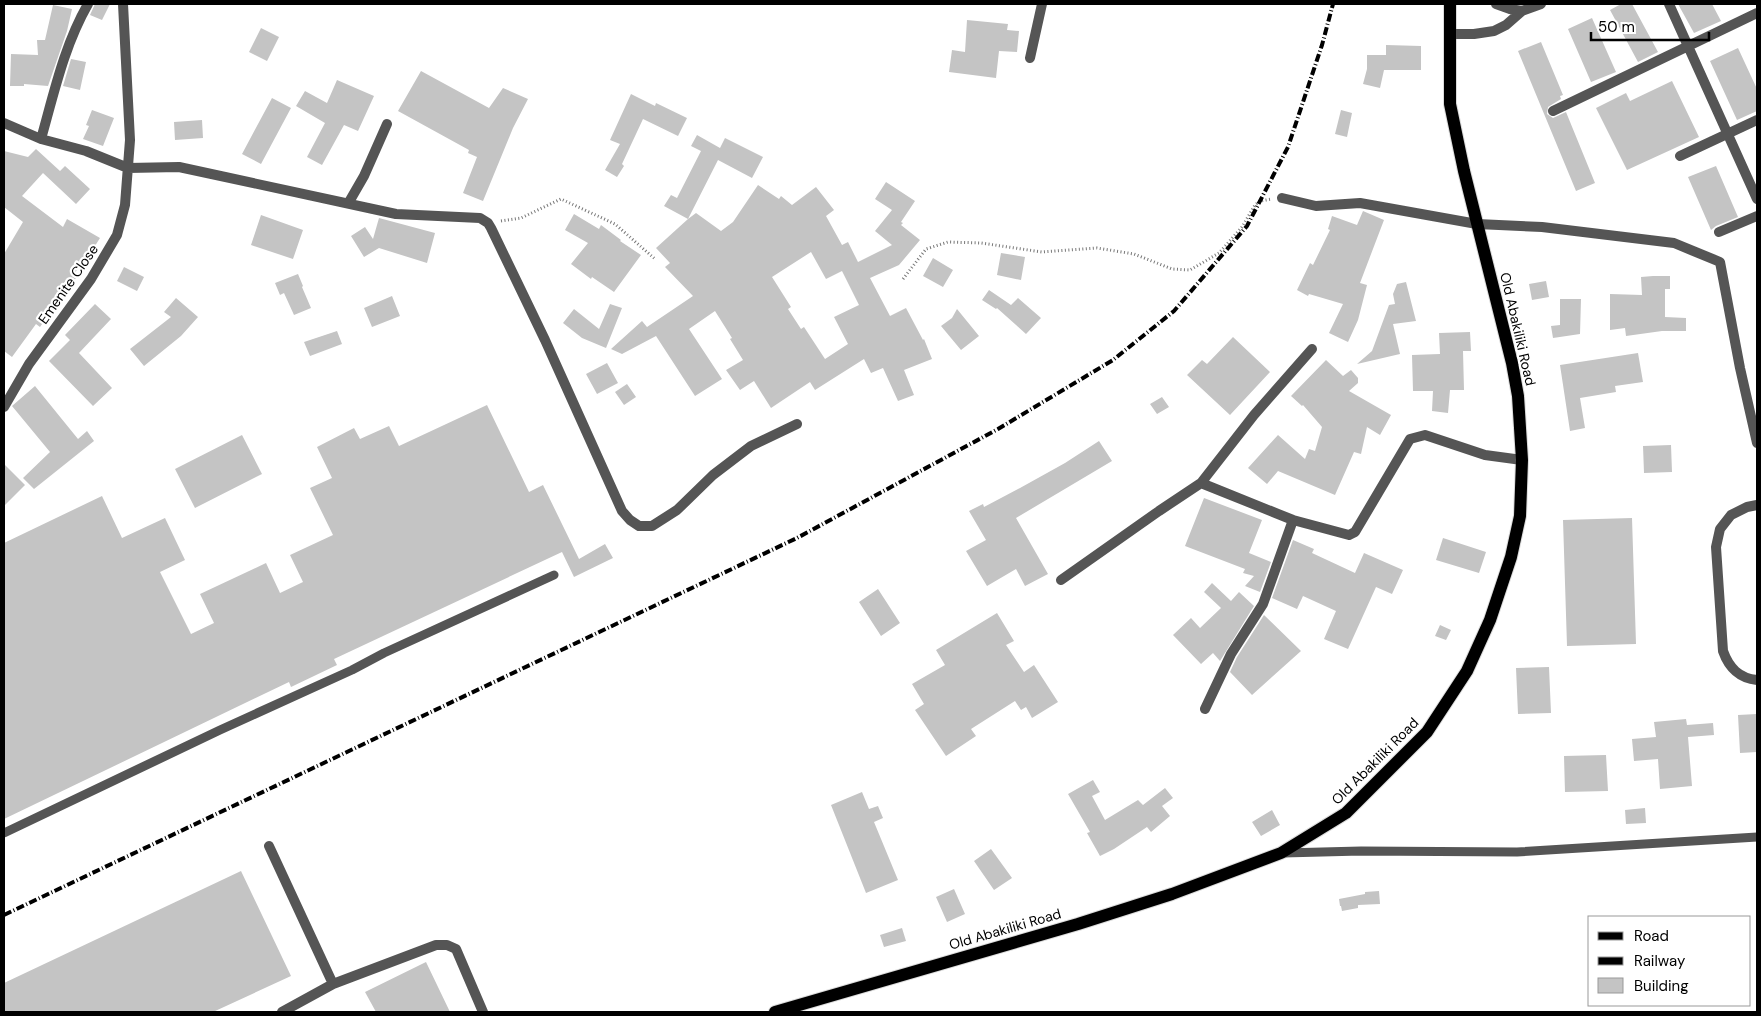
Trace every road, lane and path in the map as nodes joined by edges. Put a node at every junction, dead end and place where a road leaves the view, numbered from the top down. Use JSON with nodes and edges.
{"nodes":[{"id":1,"x":88,"y":4,"type":"edge"},
{"id":2,"x":123,"y":4,"type":"edge"},
{"id":3,"x":1042,"y":4,"type":"edge"},
{"id":4,"x":1450,"y":4,"type":"edge"},
{"id":5,"x":1496,"y":4,"type":"edge"},
{"id":6,"x":1541,"y":4,"type":"edge"},
{"id":7,"x":1669,"y":4,"type":"edge"},
{"id":8,"x":1522,"y":11,"type":"junction"},
{"id":9,"x":1757,"y":12,"type":"edge"},
{"id":10,"x":1450,"y":34,"type":"junction"},
{"id":11,"x":1687,"y":46,"type":"junction"},
{"id":12,"x":1030,"y":58,"type":"dead end"},
{"id":13,"x":1553,"y":111,"type":"dead end"},
{"id":14,"x":1757,"y":120,"type":"edge"},
{"id":15,"x":4,"y":124,"type":"edge"},
{"id":16,"x":387,"y":124,"type":"dead end"},
{"id":17,"x":1729,"y":133,"type":"junction"},
{"id":18,"x":41,"y":139,"type":"junction"},
{"id":19,"x":1680,"y":156,"type":"dead end"},
{"id":20,"x":128,"y":168,"type":"junction"},
{"id":21,"x":1282,"y":198,"type":"joint"},
{"id":22,"x":1757,"y":199,"type":"edge"},
{"id":23,"x":349,"y":202,"type":"junction"},
{"id":24,"x":1757,"y":216,"type":"edge"},
{"id":25,"x":488,"y":223,"type":"junction"},
{"id":26,"x":1477,"y":224,"type":"junction"},
{"id":27,"x":1719,"y":232,"type":"dead end"},
{"id":28,"x":655,"y":260,"type":"dead end"},
{"id":29,"x":903,"y":279,"type":"dead end"},
{"id":30,"x":1312,"y":349,"type":"dead end"},
{"id":31,"x":4,"y":407,"type":"edge"},
{"id":32,"x":797,"y":424,"type":"dead end"},
{"id":33,"x":1757,"y":443,"type":"edge"},
{"id":34,"x":1522,"y":460,"type":"junction"},
{"id":35,"x":1201,"y":483,"type":"junction"},
{"id":36,"x":1757,"y":505,"type":"edge"},
{"id":37,"x":1293,"y":520,"type":"junction"},
{"id":38,"x":554,"y":575,"type":"dead end"},
{"id":39,"x":1061,"y":580,"type":"dead end"},
{"id":40,"x":1757,"y":680,"type":"edge"},
{"id":41,"x":1205,"y":709,"type":"dead end"},
{"id":42,"x":4,"y":832,"type":"edge"},
{"id":43,"x":1757,"y":837,"type":"edge"},
{"id":44,"x":268,"y":846,"type":"dead end"},
{"id":45,"x":1281,"y":854,"type":"junction"},
{"id":46,"x":333,"y":984,"type":"junction"},
{"id":47,"x":282,"y":1012,"type":"edge"},
{"id":48,"x":483,"y":1012,"type":"edge"},
{"id":49,"x":774,"y":1012,"type":"edge"}],
"edges":[{"from":1,"to":18,"type":"street"},
{"from":2,"to":20,"type":"street","name":"Emenite Close"},
{"from":3,"to":12,"type":"street"},
{"from":4,"to":10,"type":"main road","name":"Old Abakiliki Road"},
{"from":5,"to":8,"type":"street"},
{"from":6,"to":8,"type":"street"},
{"from":7,"to":11,"type":"street"},
{"from":8,"to":10,"type":"street"},
{"from":9,"to":11,"type":"street"},
{"from":10,"to":26,"type":"main road","name":"Old Abakiliki Road"},
{"from":11,"to":13,"type":"street"},
{"from":11,"to":17,"type":"street"},
{"from":14,"to":17,"type":"street"},
{"from":15,"to":18,"type":"street"},
{"from":16,"to":23,"type":"street"},
{"from":17,"to":19,"type":"street"},
{"from":17,"to":22,"type":"street"},
{"from":18,"to":20,"type":"street"},
{"from":20,"to":23,"type":"street"},
{"from":20,"to":31,"type":"street","name":"Emenite Close"},
{"from":21,"to":26,"type":"street"},
{"from":21,"to":29,"type":"path"},
{"from":23,"to":25,"type":"street"},
{"from":24,"to":27,"type":"street"},
{"from":25,"to":28,"type":"path"},
{"from":25,"to":32,"type":"street"},
{"from":26,"to":33,"type":"street"},
{"from":26,"to":34,"type":"main road","name":"Old Abakiliki Road"},
{"from":30,"to":35,"type":"street"},
{"from":34,"to":37,"type":"street"},
{"from":34,"to":45,"type":"main road","name":"Old Abakiliki Road"},
{"from":35,"to":37,"type":"street"},
{"from":35,"to":39,"type":"street"},
{"from":36,"to":40,"type":"street"},
{"from":37,"to":41,"type":"street"},
{"from":38,"to":42,"type":"lane"},
{"from":43,"to":45,"type":"lane"},
{"from":44,"to":46,"type":"street"},
{"from":45,"to":49,"type":"main road","name":"Old Abakiliki Road"},
{"from":46,"to":47,"type":"street"},
{"from":46,"to":48,"type":"street"}]}
